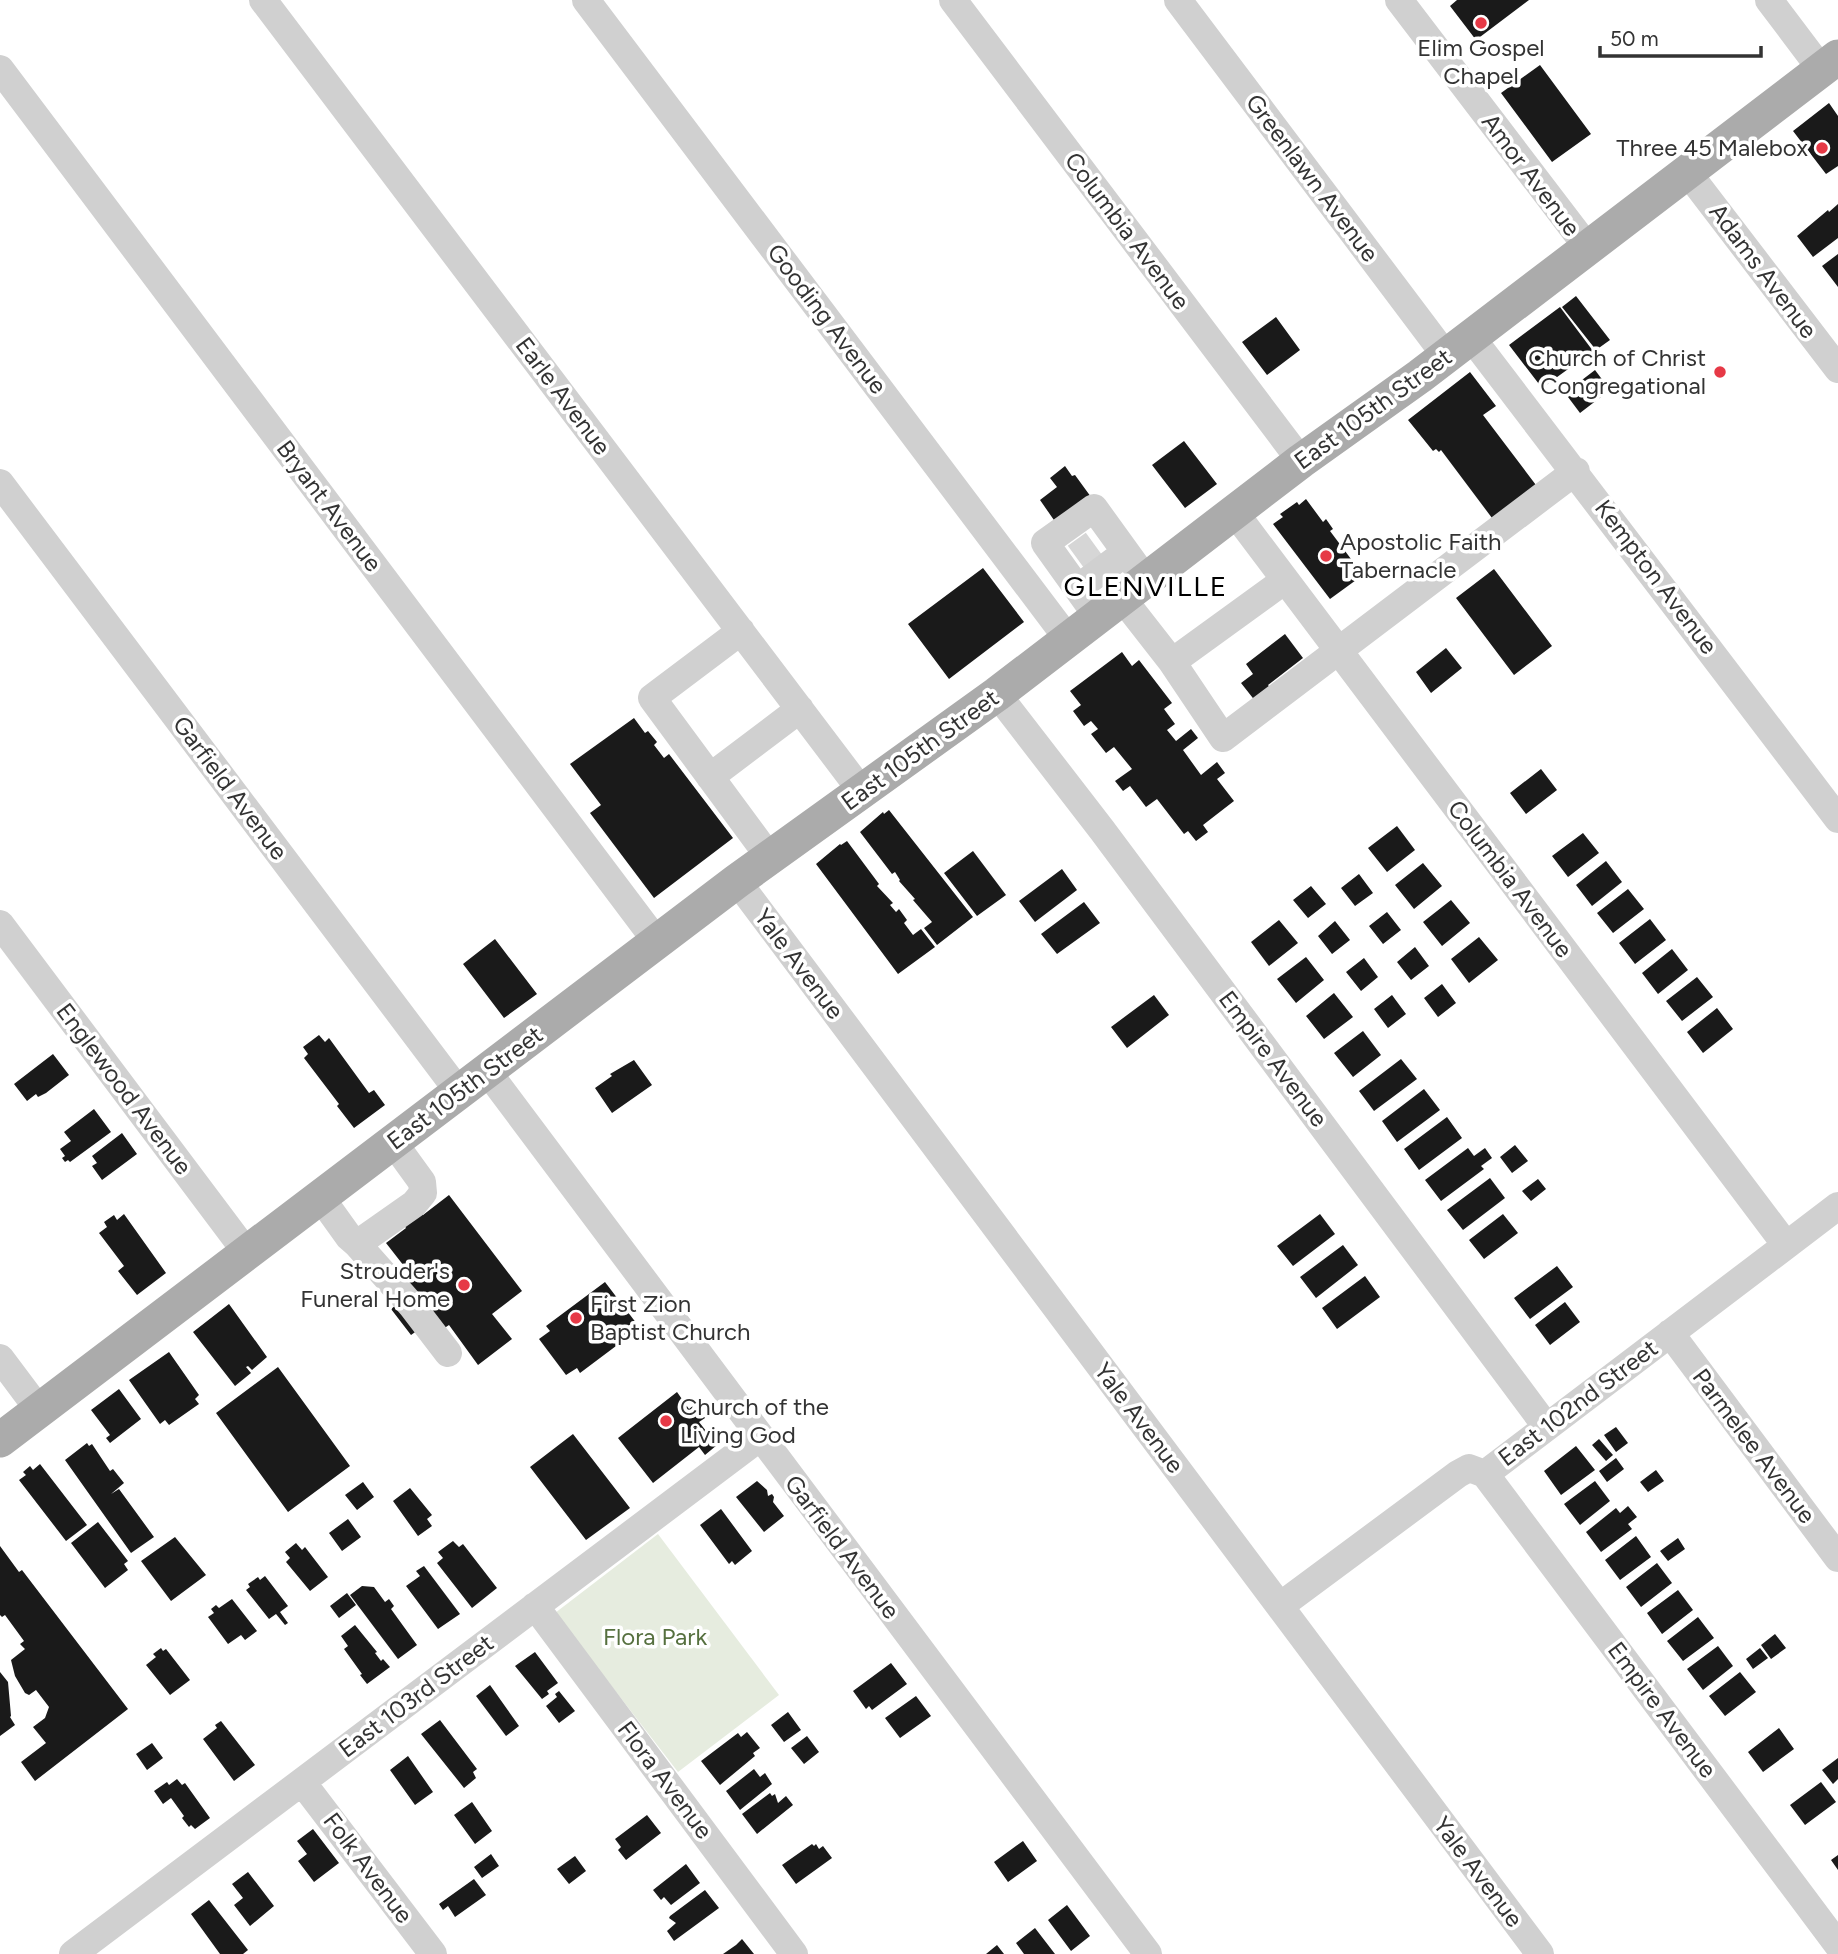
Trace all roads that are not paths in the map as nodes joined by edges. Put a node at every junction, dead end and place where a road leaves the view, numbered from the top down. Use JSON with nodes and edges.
{"nodes":[{"id":1,"x":263,"y":0,"type":"edge"},
{"id":2,"x":586,"y":0,"type":"edge"},
{"id":3,"x":953,"y":0,"type":"edge"},
{"id":4,"x":1178,"y":0,"type":"edge"},
{"id":5,"x":1399,"y":0,"type":"edge"},
{"id":6,"x":1769,"y":0,"type":"edge"},
{"id":7,"x":1830,"y":63,"type":"edge"},
{"id":8,"x":0,"y":69,"type":"edge"},
{"id":9,"x":1688,"y":173,"type":"junction"},
{"id":10,"x":1588,"y":248,"type":"junction"},
{"id":11,"x":1459,"y":346,"type":"junction"},
{"id":12,"x":1838,"y":369,"type":"edge"},
{"id":13,"x":1301,"y":461,"type":"junction"},
{"id":14,"x":1576,"y":471,"type":"junction"},
{"id":15,"x":0,"y":483,"type":"edge"},
{"id":16,"x":1235,"y":513,"type":"junction"},
{"id":17,"x":1045,"y":544,"type":"junction"},
{"id":18,"x":1091,"y":557,"type":"junction"},
{"id":19,"x":1014,"y":568,"type":"junction"},
{"id":20,"x":1285,"y":580,"type":"junction"},
{"id":21,"x":1122,"y":598,"type":"junction"},
{"id":22,"x":741,"y":631,"type":"junction"},
{"id":23,"x":1068,"y":639,"type":"junction"},
{"id":24,"x":1339,"y":651,"type":"junction"},
{"id":25,"x":1172,"y":662,"type":"junction"},
{"id":26,"x":998,"y":694,"type":"junction"},
{"id":27,"x":800,"y":709,"type":"junction"},
{"id":28,"x":710,"y":777,"type":"junction"},
{"id":29,"x":863,"y":793,"type":"junction"},
{"id":30,"x":1838,"y":819,"type":"edge"},
{"id":31,"x":770,"y":858,"type":"junction"},
{"id":32,"x":737,"y":881,"type":"junction"},
{"id":33,"x":0,"y":924,"type":"edge"},
{"id":34,"x":657,"y":942,"type":"junction"},
{"id":35,"x":487,"y":1071,"type":"junction"},
{"id":36,"x":459,"y":1092,"type":"junction"},
{"id":37,"x":393,"y":1142,"type":"junction"},
{"id":38,"x":321,"y":1198,"type":"junction"},
{"id":39,"x":1838,"y":1206,"type":"edge"},
{"id":40,"x":357,"y":1244,"type":"junction"},
{"id":41,"x":1786,"y":1245,"type":"junction"},
{"id":42,"x":247,"y":1253,"type":"junction"},
{"id":43,"x":1670,"y":1333,"type":"junction"},
{"id":44,"x":448,"y":1353,"type":"dead end"},
{"id":45,"x":0,"y":1358,"type":"edge"},
{"id":46,"x":40,"y":1410,"type":"junction"},
{"id":47,"x":1546,"y":1426,"type":"junction"},
{"id":48,"x":759,"y":1438,"type":"junction"},
{"id":49,"x":0,"y":1440,"type":"edge"},
{"id":50,"x":1485,"y":1474,"type":"junction"},
{"id":51,"x":1838,"y":1559,"type":"edge"},
{"id":52,"x":535,"y":1606,"type":"junction"},
{"id":53,"x":1280,"y":1606,"type":"junction"},
{"id":54,"x":302,"y":1782,"type":"junction"},
{"id":55,"x":1838,"y":1945,"type":"edge"},
{"id":56,"x":1139,"y":1951,"type":"edge"},
{"id":57,"x":73,"y":1954,"type":"edge"},
{"id":58,"x":433,"y":1954,"type":"edge"},
{"id":59,"x":794,"y":1954,"type":"edge"},
{"id":60,"x":1540,"y":1954,"type":"edge"}],
"edges":[{"from":1,"to":22,"type":"street","name":"Earle Avenue"},
{"from":2,"to":19,"type":"street","name":"Gooding Avenue"},
{"from":3,"to":13,"type":"street","name":"Columbia Avenue"},
{"from":4,"to":11,"type":"street","name":"Greenlawn Avenue"},
{"from":5,"to":10,"type":"street","name":"Amor Avenue"},
{"from":6,"to":7,"type":"street"},
{"from":7,"to":9,"type":"main road","name":"East 105th Street"},
{"from":8,"to":34,"type":"street","name":"Bryant Avenue"},
{"from":9,"to":10,"type":"main road","name":"East 105th Street"},
{"from":9,"to":12,"type":"street","name":"Adams Avenue"},
{"from":10,"to":11,"type":"main road","name":"East 105th Street"},
{"from":11,"to":13,"type":"main road","name":"East 105th Street"},
{"from":11,"to":14,"type":"street","name":"Kempton Avenue"},
{"from":13,"to":16,"type":"main road","name":"East 105th Street"},
{"from":14,"to":24,"type":"street"},
{"from":14,"to":30,"type":"street","name":"Kempton Avenue"},
{"from":15,"to":36,"type":"street","name":"Garfield Avenue"},
{"from":16,"to":20,"type":"street","name":"Columbia Avenue"},
{"from":16,"to":21,"type":"main road","name":"East 105th Street"},
{"from":17,"to":18,"type":"street"},
{"from":17,"to":18,"type":"street"},
{"from":17,"to":19,"type":"street"},
{"from":18,"to":21,"type":"street"},
{"from":18,"to":21,"type":"street"},
{"from":19,"to":23,"type":"street","name":"Gooding Avenue"},
{"from":20,"to":24,"type":"street","name":"Columbia Avenue"},
{"from":20,"to":25,"type":"street"},
{"from":21,"to":23,"type":"main road","name":"East 105th Street"},
{"from":21,"to":25,"type":"street"},
{"from":22,"to":27,"type":"street","name":"Earle Avenue"},
{"from":22,"to":28,"type":"street"},
{"from":23,"to":26,"type":"main road","name":"East 105th Street"},
{"from":24,"to":25,"type":"street"},
{"from":24,"to":41,"type":"street","name":"Columbia Avenue"},
{"from":26,"to":29,"type":"main road","name":"East 105th Street"},
{"from":26,"to":47,"type":"street","name":"Empire Avenue"},
{"from":27,"to":28,"type":"street"},
{"from":27,"to":29,"type":"street","name":"Earle Avenue"},
{"from":28,"to":31,"type":"street"},
{"from":29,"to":31,"type":"main road","name":"East 105th Street"},
{"from":31,"to":32,"type":"main road","name":"East 105th Street"},
{"from":32,"to":34,"type":"main road","name":"East 105th Street"},
{"from":32,"to":53,"type":"street","name":"Yale Avenue"},
{"from":33,"to":42,"type":"street","name":"Englewood Avenue"},
{"from":34,"to":35,"type":"main road","name":"East 105th Street"},
{"from":35,"to":36,"type":"main road","name":"East 105th Street"},
{"from":35,"to":48,"type":"street","name":"Garfield Avenue"},
{"from":36,"to":37,"type":"main road","name":"East 105th Street"},
{"from":37,"to":38,"type":"main road","name":"East 105th Street"},
{"from":37,"to":40,"type":"street"},
{"from":38,"to":40,"type":"street"},
{"from":38,"to":42,"type":"main road","name":"East 105th Street"},
{"from":39,"to":41,"type":"street","name":"East 102nd Street"},
{"from":40,"to":44,"type":"street"},
{"from":41,"to":43,"type":"street","name":"East 102nd Street"},
{"from":42,"to":46,"type":"main road","name":"East 105th Street"},
{"from":43,"to":47,"type":"street","name":"East 102nd Street"},
{"from":43,"to":51,"type":"street","name":"Parmelee Avenue"},
{"from":45,"to":46,"type":"street"},
{"from":46,"to":49,"type":"main road","name":"East 105th Street"},
{"from":47,"to":50,"type":"street","name":"East 102nd Street"},
{"from":48,"to":52,"type":"street","name":"East 103rd Street"},
{"from":48,"to":56,"type":"street","name":"Garfield Avenue"},
{"from":50,"to":53,"type":"street","name":"East 102nd Street"},
{"from":50,"to":55,"type":"street","name":"Empire Avenue"},
{"from":52,"to":54,"type":"street","name":"East 103rd Street"},
{"from":52,"to":59,"type":"street","name":"Flora Avenue"},
{"from":53,"to":60,"type":"street","name":"Yale Avenue"},
{"from":54,"to":57,"type":"street","name":"East 103rd Street"},
{"from":54,"to":58,"type":"street","name":"Folk Avenue"}]}
